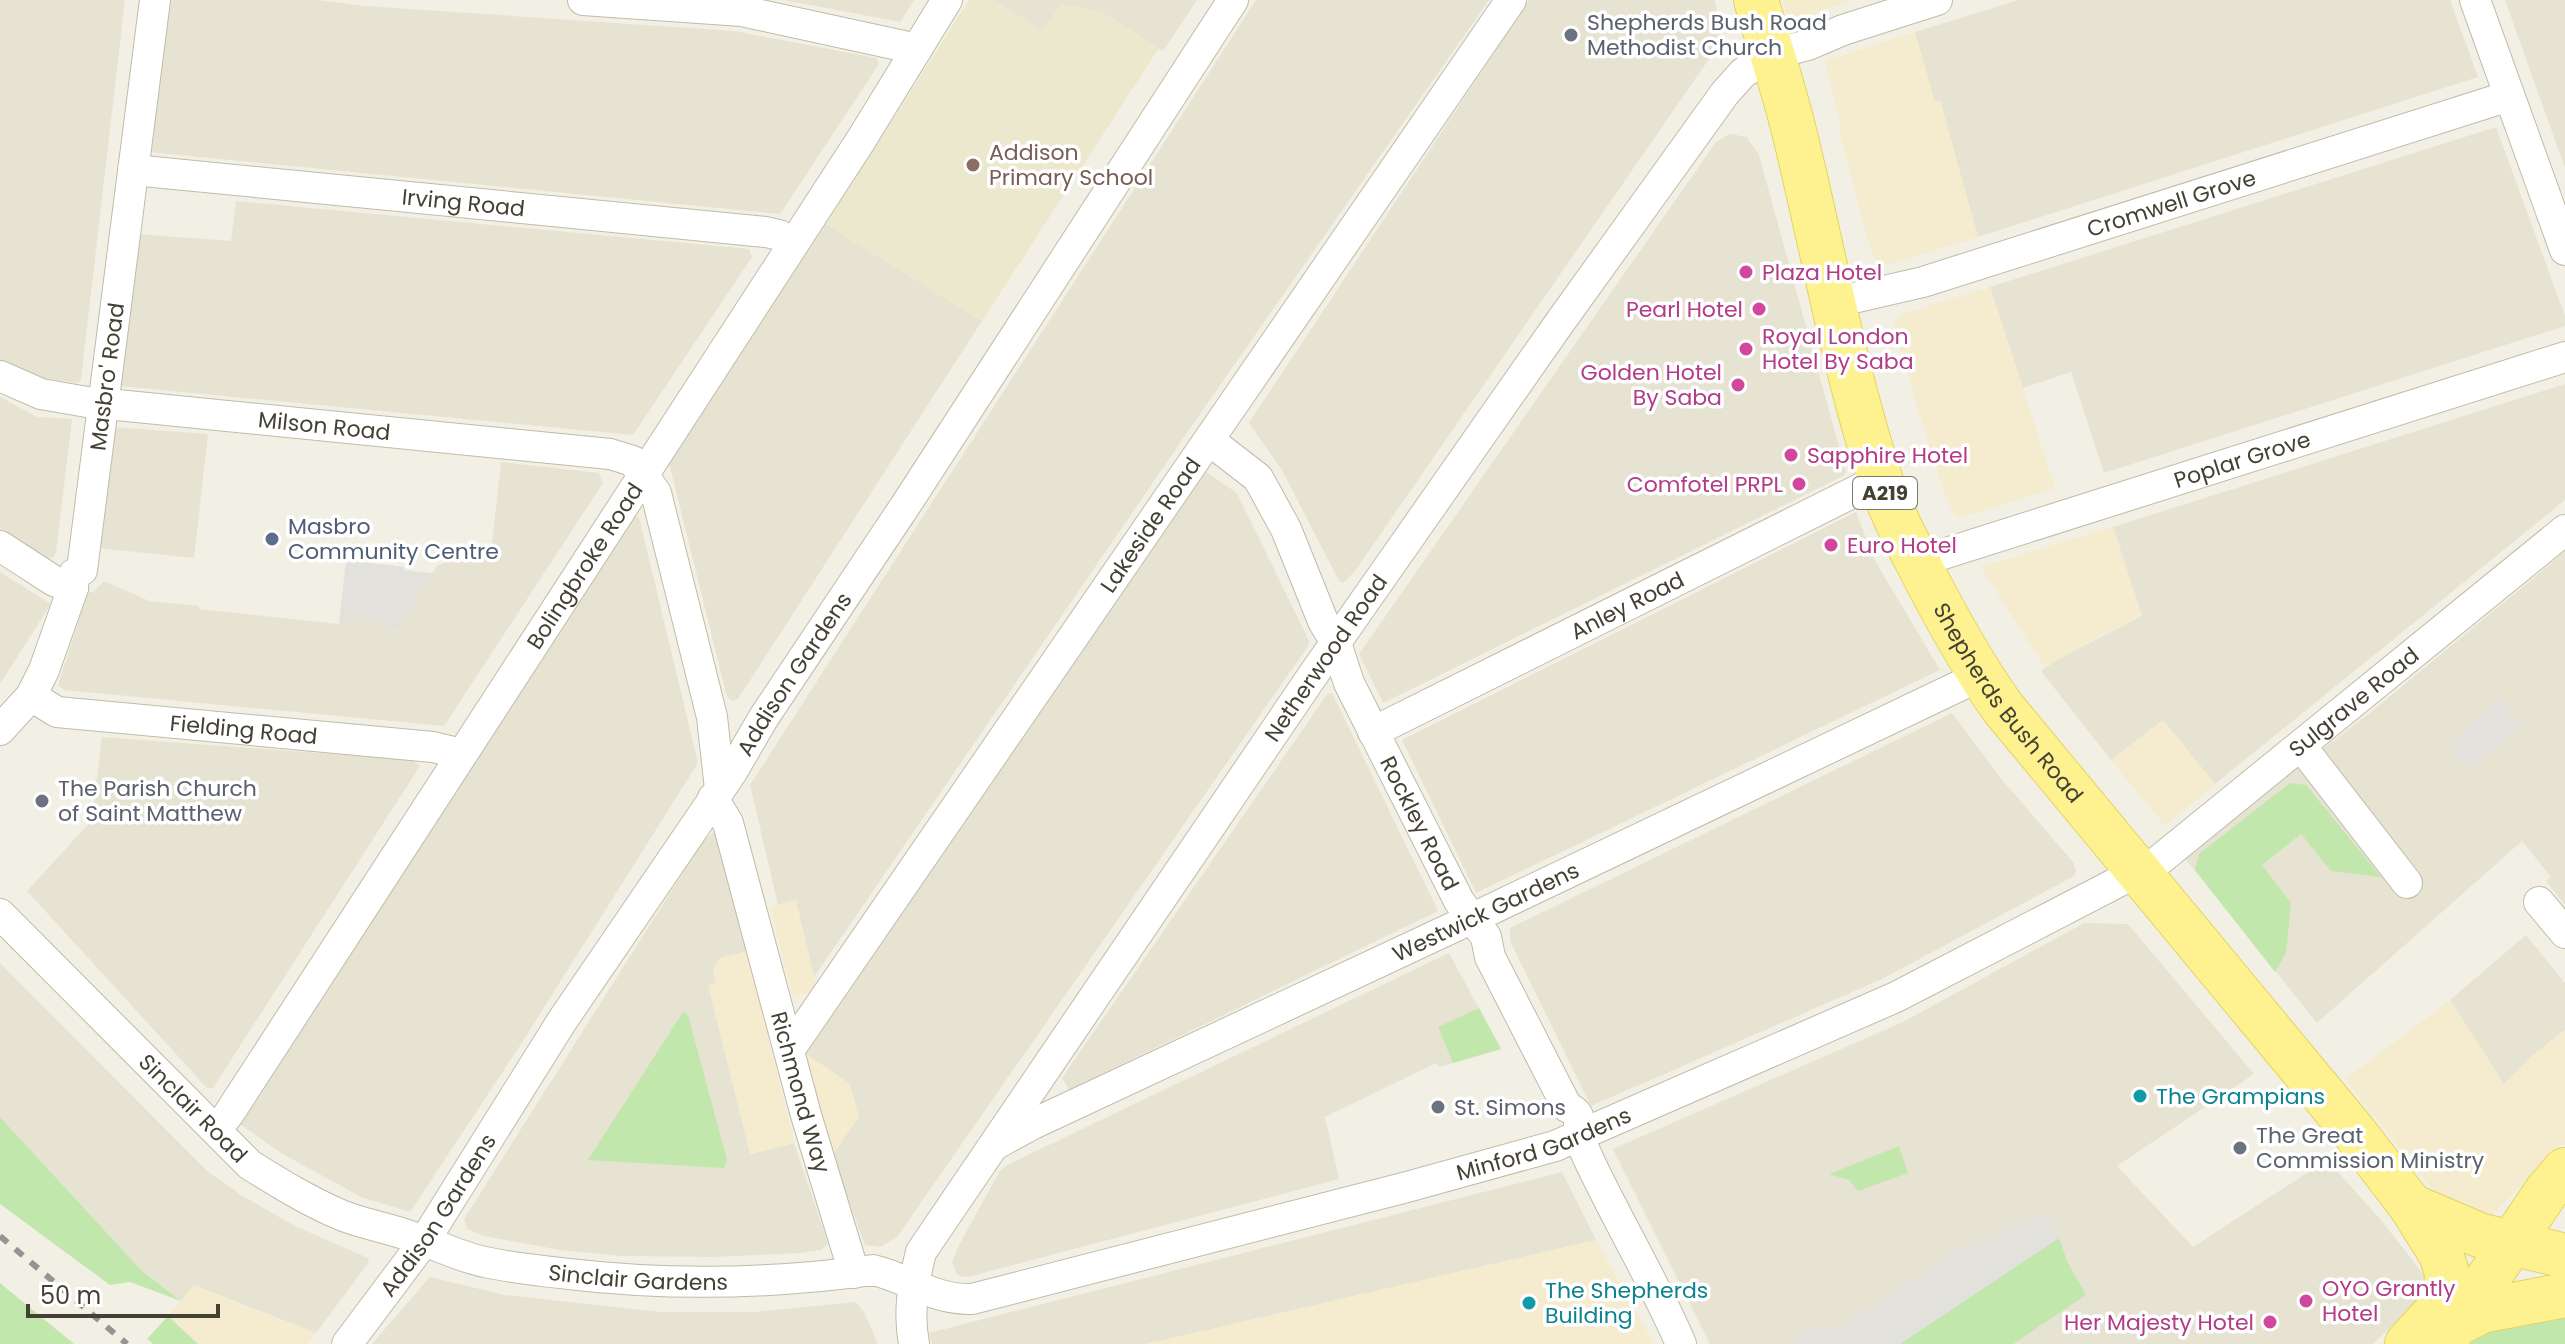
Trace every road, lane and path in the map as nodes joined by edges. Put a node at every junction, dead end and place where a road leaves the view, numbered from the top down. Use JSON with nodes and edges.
{"nodes":[{"id":1,"x":155,"y":0,"type":"edge"},
{"id":2,"x":583,"y":0,"type":"edge"},
{"id":3,"x":947,"y":0,"type":"edge"},
{"id":4,"x":1233,"y":0,"type":"edge"},
{"id":5,"x":1511,"y":0,"type":"edge"},
{"id":6,"x":1756,"y":0,"type":"edge"},
{"id":7,"x":1937,"y":0,"type":"edge"},
{"id":8,"x":2475,"y":0,"type":"edge"},
{"id":9,"x":917,"y":49,"type":"junction"},
{"id":10,"x":1772,"y":54,"type":"junction"},
{"id":11,"x":2509,"y":96,"type":"junction"},
{"id":12,"x":133,"y":170,"type":"junction"},
{"id":13,"x":794,"y":243,"type":"junction"},
{"id":14,"x":2565,"y":250,"type":"edge"},
{"id":15,"x":1832,"y":303,"type":"junction"},
{"id":16,"x":2565,"y":357,"type":"edge"},
{"id":17,"x":0,"y":376,"type":"edge"},
{"id":18,"x":103,"y":404,"type":"junction"},
{"id":19,"x":1209,"y":440,"type":"junction"},
{"id":20,"x":644,"y":474,"type":"junction"},
{"id":21,"x":1880,"y":479,"type":"junction"},
{"id":22,"x":2565,"y":530,"type":"edge"},
{"id":23,"x":0,"y":546,"type":"edge"},
{"id":24,"x":1918,"y":562,"type":"junction"},
{"id":25,"x":73,"y":588,"type":"junction"},
{"id":26,"x":1336,"y":643,"type":"junction"},
{"id":27,"x":1980,"y":676,"type":"junction"},
{"id":28,"x":31,"y":696,"type":"junction"},
{"id":29,"x":712,"y":717,"type":"junction"},
{"id":30,"x":764,"y":717,"type":"junction"},
{"id":31,"x":0,"y":730,"type":"edge"},
{"id":32,"x":1373,"y":732,"type":"junction"},
{"id":33,"x":2301,"y":746,"type":"junction"},
{"id":34,"x":462,"y":754,"type":"junction"},
{"id":35,"x":716,"y":793,"type":"junction"},
{"id":36,"x":2138,"y":872,"type":"junction"},
{"id":37,"x":2407,"y":883,"type":"dead end"},
{"id":38,"x":2539,"y":902,"type":"dead end"},
{"id":39,"x":0,"y":914,"type":"edge"},
{"id":40,"x":1471,"y":919,"type":"junction"},
{"id":41,"x":2565,"y":933,"type":"edge"},
{"id":42,"x":790,"y":1049,"type":"junction"},
{"id":43,"x":216,"y":1130,"type":"junction"},
{"id":44,"x":1579,"y":1136,"type":"junction"},
{"id":45,"x":990,"y":1148,"type":"junction"},
{"id":46,"x":2565,"y":1170,"type":"edge"},
{"id":47,"x":2411,"y":1206,"type":"junction"},
{"id":48,"x":425,"y":1240,"type":"junction"},
{"id":49,"x":2511,"y":1243,"type":"junction"},
{"id":50,"x":2565,"y":1256,"type":"edge"},
{"id":51,"x":854,"y":1273,"type":"junction"},
{"id":52,"x":912,"y":1287,"type":"junction"},
{"id":53,"x":2565,"y":1295,"type":"edge"},
{"id":54,"x":2448,"y":1334,"type":"edge"},
{"id":55,"x":1679,"y":1340,"type":"edge"},
{"id":56,"x":347,"y":1344,"type":"edge"},
{"id":57,"x":914,"y":1344,"type":"edge"},
{"id":58,"x":2407,"y":1344,"type":"edge"}],
"edges":[{"from":1,"to":12,"type":"street","name":"Masbro' Road"},
{"from":2,"to":9,"type":"street"},
{"from":3,"to":9,"type":"street","name":"Bolingbroke Road"},
{"from":4,"to":30,"type":"street","name":"Addison Gardens"},
{"from":5,"to":19,"type":"street","name":"Lakeside Road"},
{"from":6,"to":10,"type":"main road","name":"Shepherds Bush Road","number":"A219"},
{"from":7,"to":10,"type":"street"},
{"from":8,"to":11,"type":"street"},
{"from":9,"to":13,"type":"street","name":"Bolingbroke Road"},
{"from":10,"to":15,"type":"main road","name":"Shepherds Bush Road","number":"A219"},
{"from":10,"to":26,"type":"street","name":"Netherwood Road"},
{"from":11,"to":14,"type":"street"},
{"from":11,"to":15,"type":"street","name":"Cromwell Grove"},
{"from":12,"to":13,"type":"street","name":"Irving Road"},
{"from":12,"to":18,"type":"street","name":"Masbro' Road"},
{"from":13,"to":20,"type":"street","name":"Bolingbroke Road"},
{"from":15,"to":21,"type":"main road","name":"Shepherds Bush Road","number":"A219"},
{"from":16,"to":24,"type":"street","name":"Poplar Grove"},
{"from":17,"to":18,"type":"street","name":"Milson Road"},
{"from":18,"to":20,"type":"street","name":"Milson Road"},
{"from":18,"to":25,"type":"street","name":"Masbro' Road"},
{"from":19,"to":26,"type":"street","name":"Rockley Road"},
{"from":19,"to":42,"type":"street","name":"Lakeside Road"},
{"from":20,"to":29,"type":"street","name":"Richmond Way"},
{"from":20,"to":34,"type":"street","name":"Bolingbroke Road"},
{"from":21,"to":24,"type":"main road","name":"Shepherds Bush Road","number":"A219"},
{"from":21,"to":32,"type":"street","name":"Anley Road"},
{"from":22,"to":33,"type":"street","name":"Sulgrave Road"},
{"from":23,"to":25,"type":"street"},
{"from":24,"to":27,"type":"main road","name":"Shepherds Bush Road","number":"A219"},
{"from":25,"to":28,"type":"street","name":"Masbro' Road"},
{"from":26,"to":32,"type":"street","name":"Rockley Road"},
{"from":26,"to":45,"type":"street","name":"Netherwood Road"},
{"from":27,"to":36,"type":"main road","name":"Shepherds Bush Road","number":"A219"},
{"from":27,"to":40,"type":"street","name":"Westwick Gardens"},
{"from":28,"to":31,"type":"street","name":"Masbro' Road"},
{"from":28,"to":34,"type":"street","name":"Fielding Road"},
{"from":29,"to":30,"type":"street"},
{"from":29,"to":35,"type":"street","name":"Richmond Way"},
{"from":30,"to":35,"type":"street","name":"Addison Gardens"},
{"from":32,"to":40,"type":"street","name":"Rockley Road"},
{"from":33,"to":36,"type":"street","name":"Sulgrave Road"},
{"from":33,"to":37,"type":"street"},
{"from":34,"to":43,"type":"street","name":"Bolingbroke Road"},
{"from":35,"to":42,"type":"street","name":"Richmond Way"},
{"from":35,"to":48,"type":"street","name":"Addison Gardens"},
{"from":36,"to":44,"type":"street","name":"Minford Gardens"},
{"from":36,"to":47,"type":"main road","name":"Shepherds Bush Road","number":"A219"},
{"from":38,"to":41,"type":"street"},
{"from":39,"to":43,"type":"street","name":"Sinclair Road"},
{"from":40,"to":44,"type":"street","name":"Rockley Road"},
{"from":40,"to":45,"type":"street","name":"Westwick Gardens"},
{"from":42,"to":51,"type":"street","name":"Richmond Way"},
{"from":43,"to":48,"type":"street","name":"Sinclair Road"},
{"from":44,"to":52,"type":"street","name":"Minford Gardens"},
{"from":44,"to":55,"type":"street","name":"Rockley Road"},
{"from":45,"to":52,"type":"street","name":"Netherwood Road"},
{"from":46,"to":49,"type":"main road"},
{"from":47,"to":49,"type":"main road","name":"Shepherds Bush Road","number":"A219"},
{"from":47,"to":58,"type":"main road","number":"A219"},
{"from":48,"to":51,"type":"street","name":"Sinclair Gardens"},
{"from":48,"to":56,"type":"street","name":"Addison Gardens"},
{"from":49,"to":50,"type":"main road","number":"A219"},
{"from":49,"to":54,"type":"main road"},
{"from":51,"to":52,"type":"street"},
{"from":52,"to":57,"type":"street"},
{"from":53,"to":54,"type":"main road"}]}
